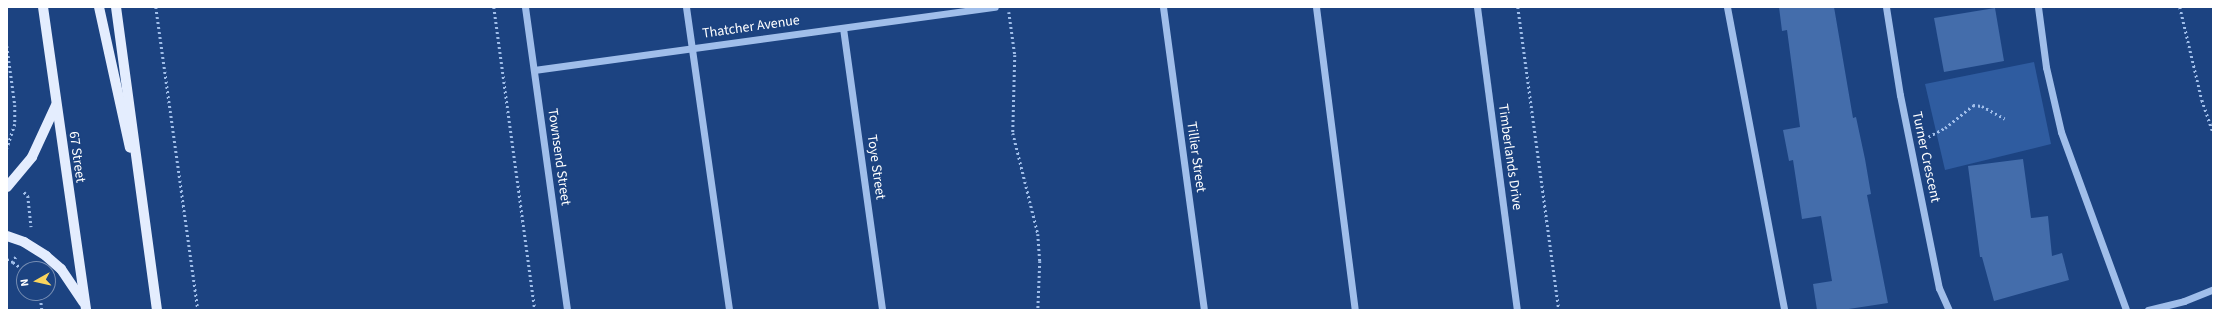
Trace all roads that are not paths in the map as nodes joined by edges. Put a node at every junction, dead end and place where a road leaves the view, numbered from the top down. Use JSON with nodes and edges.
{"nodes":[{"id":1,"x":43,"y":7,"type":"edge"},
{"id":2,"x":99,"y":7,"type":"edge"},
{"id":3,"x":116,"y":7,"type":"edge"},
{"id":4,"x":525,"y":7,"type":"edge"},
{"id":5,"x":686,"y":7,"type":"edge"},
{"id":6,"x":995,"y":7,"type":"edge"},
{"id":7,"x":1163,"y":7,"type":"edge"},
{"id":8,"x":1316,"y":7,"type":"edge"},
{"id":9,"x":1477,"y":7,"type":"edge"},
{"id":10,"x":1727,"y":7,"type":"edge"},
{"id":11,"x":1886,"y":7,"type":"edge"},
{"id":12,"x":2038,"y":7,"type":"edge"},
{"id":13,"x":844,"y":28,"type":"junction"},
{"id":14,"x":692,"y":48,"type":"junction"},
{"id":15,"x":534,"y":70,"type":"junction"},
{"id":16,"x":56,"y":105,"type":"junction"},
{"id":17,"x":7,"y":187,"type":"edge"},
{"id":18,"x":147,"y":224,"type":"junction"},
{"id":19,"x":7,"y":236,"type":"edge"},
{"id":20,"x":2213,"y":289,"type":"edge"},
{"id":21,"x":86,"y":308,"type":"edge"},
{"id":22,"x":157,"y":310,"type":"edge"},
{"id":23,"x":567,"y":310,"type":"edge"},
{"id":24,"x":729,"y":310,"type":"edge"},
{"id":25,"x":882,"y":310,"type":"edge"},
{"id":26,"x":1204,"y":310,"type":"edge"},
{"id":27,"x":1355,"y":310,"type":"edge"},
{"id":28,"x":1517,"y":310,"type":"edge"},
{"id":29,"x":1784,"y":310,"type":"edge"},
{"id":30,"x":1949,"y":310,"type":"edge"},
{"id":31,"x":2126,"y":310,"type":"edge"},
{"id":32,"x":2148,"y":310,"type":"edge"}],
"edges":[{"from":1,"to":16,"type":"main road","name":"67 Street"},
{"from":2,"to":18,"type":"main road"},
{"from":3,"to":18,"type":"main road"},
{"from":4,"to":15,"type":"street","name":"Townsend Street"},
{"from":5,"to":14,"type":"street"},
{"from":6,"to":13,"type":"street","name":"Thatcher Avenue"},
{"from":7,"to":26,"type":"street","name":"Tillier Street"},
{"from":8,"to":27,"type":"street"},
{"from":9,"to":28,"type":"street","name":"Timberlands Drive"},
{"from":10,"to":29,"type":"street"},
{"from":11,"to":30,"type":"street","name":"Turner Crescent"},
{"from":12,"to":31,"type":"street"},
{"from":13,"to":14,"type":"street","name":"Thatcher Avenue"},
{"from":13,"to":25,"type":"street","name":"Toye Street"},
{"from":14,"to":15,"type":"street","name":"Thatcher Avenue"},
{"from":14,"to":24,"type":"street"},
{"from":15,"to":23,"type":"street","name":"Townsend Street"},
{"from":16,"to":17,"type":"main road"},
{"from":16,"to":21,"type":"main road","name":"67 Street"},
{"from":18,"to":22,"type":"main road"},
{"from":19,"to":21,"type":"main road"},
{"from":20,"to":32,"type":"street"}]}
